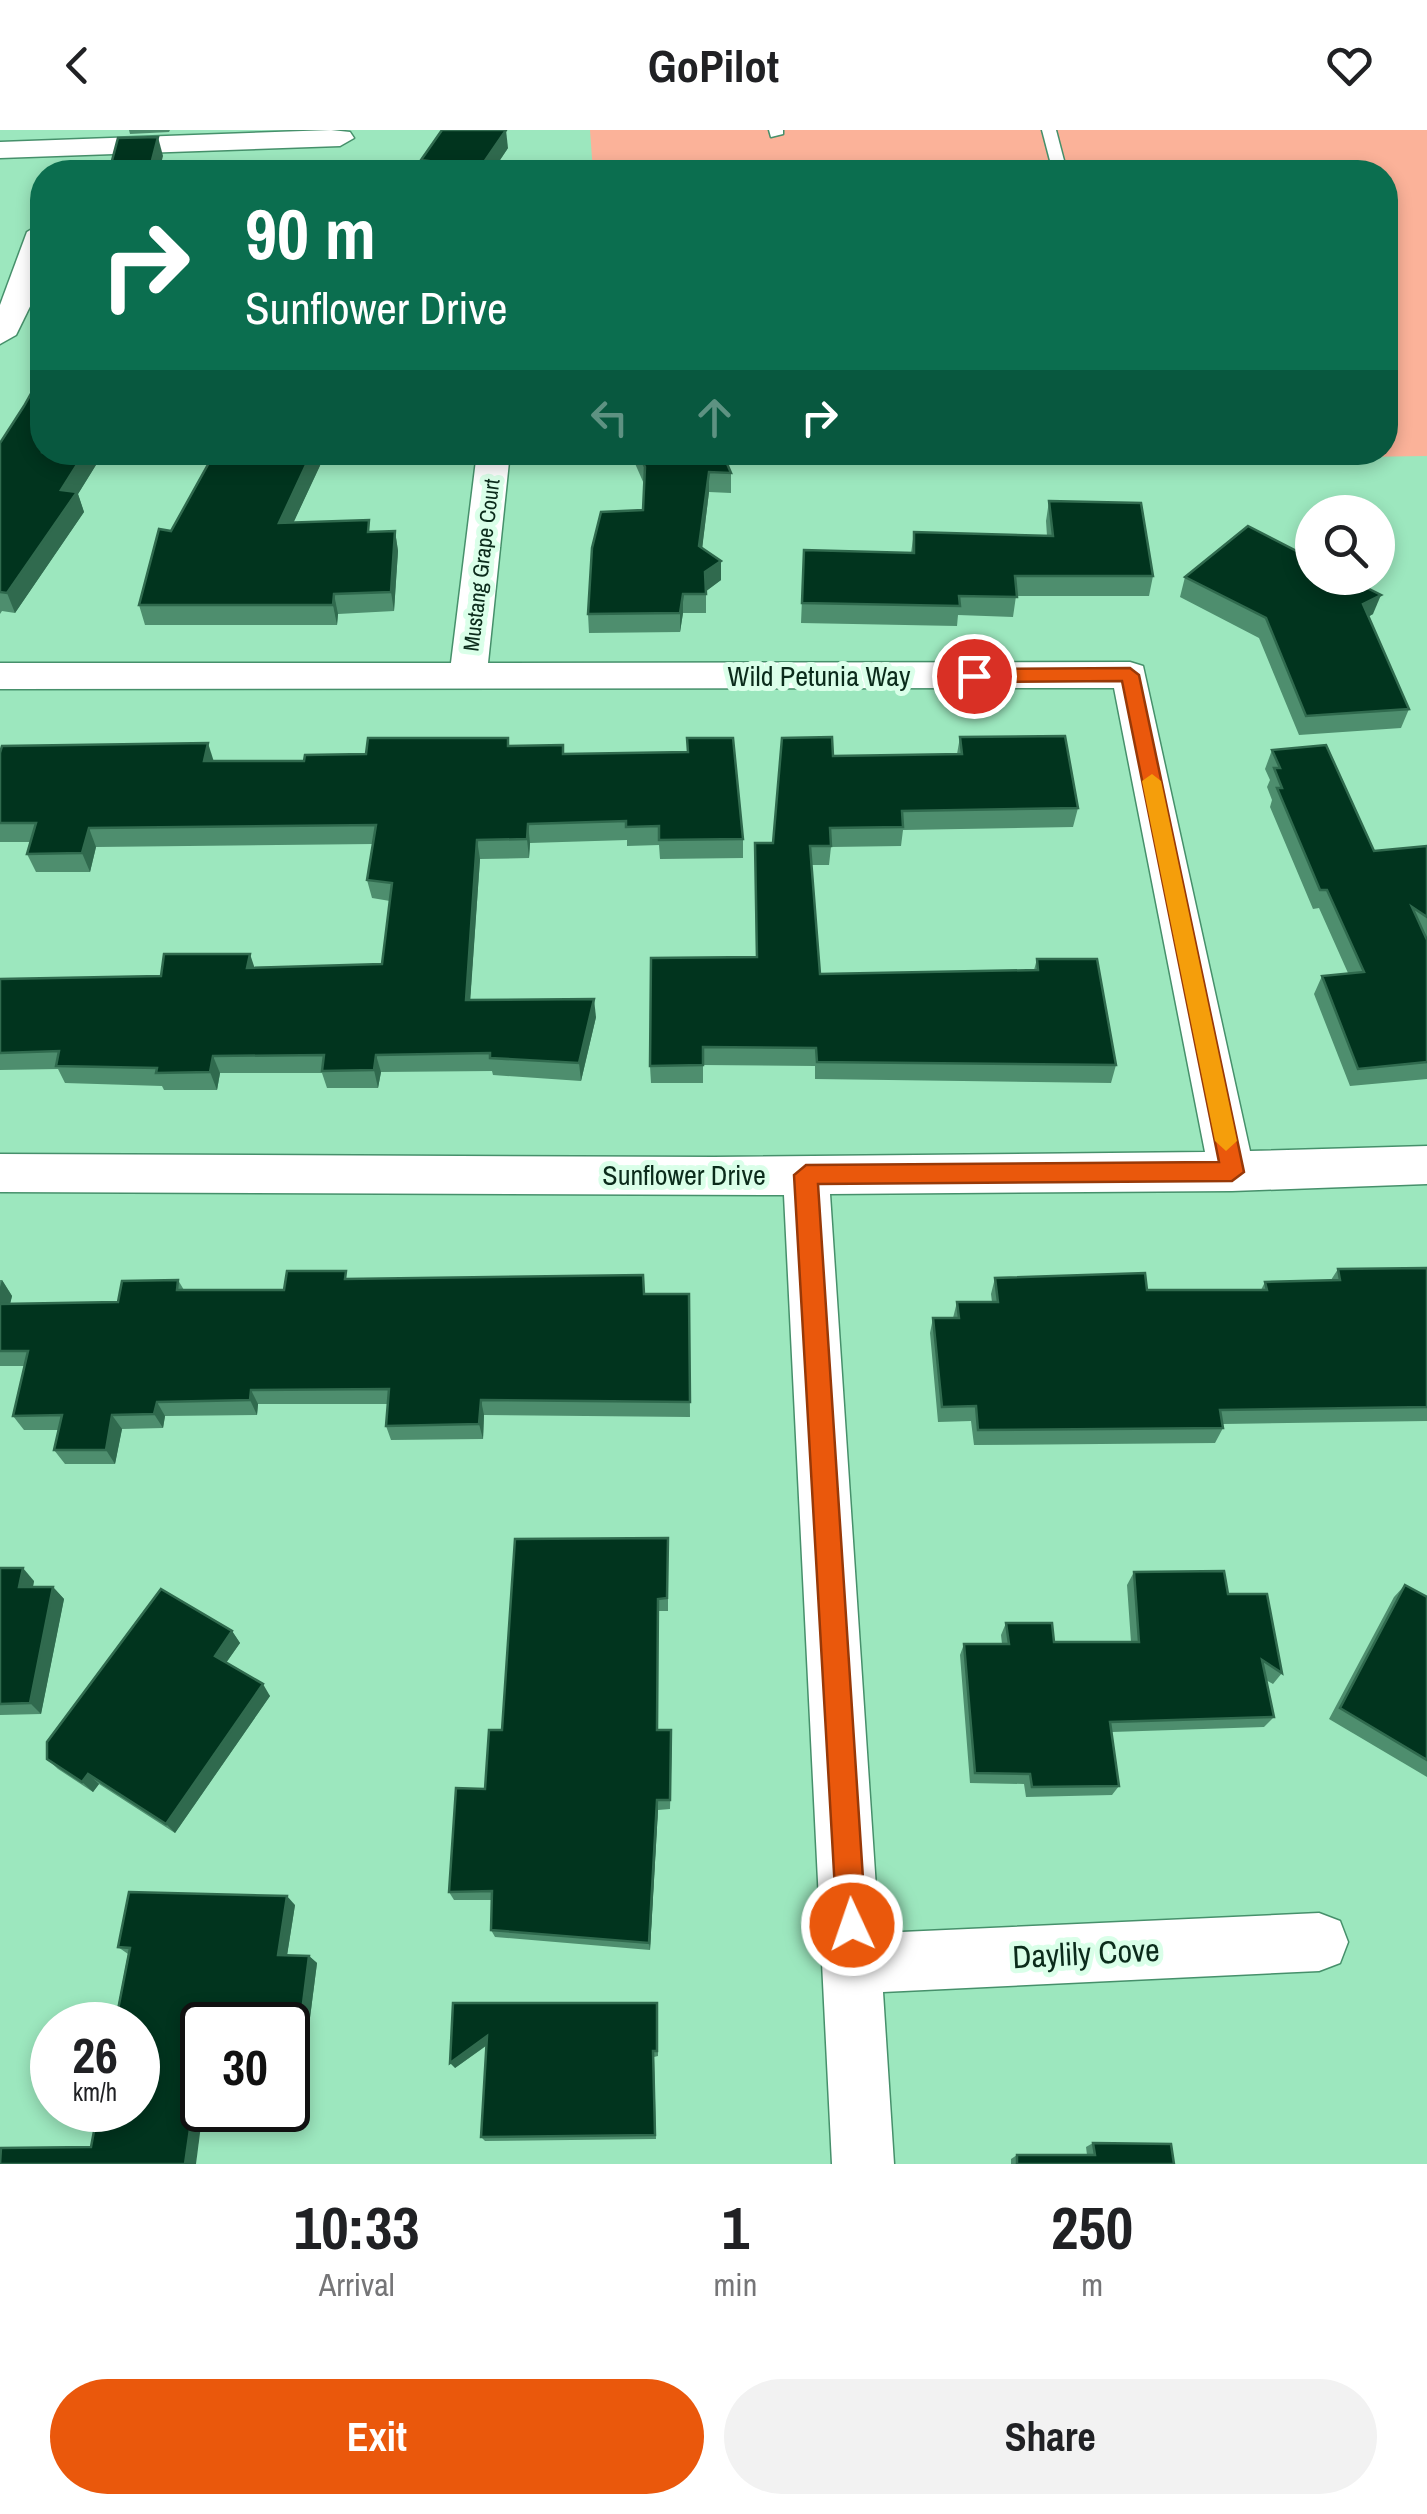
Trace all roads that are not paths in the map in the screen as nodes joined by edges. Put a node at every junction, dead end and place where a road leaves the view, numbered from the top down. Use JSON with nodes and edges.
{"nodes":[{"id":1,"x":1049,"y":130,"type":"edge"},
{"id":2,"x":340,"y":138,"type":"dead end"},
{"id":3,"x":0,"y":150,"type":"edge"},
{"id":4,"x":65,"y":160,"type":"edge"},
{"id":5,"x":1057,"y":160,"type":"edge"},
{"id":6,"x":30,"y":271,"type":"edge"},
{"id":7,"x":0,"y":335,"type":"edge"},
{"id":8,"x":493,"y":465,"type":"edge"},
{"id":9,"x":0,"y":676,"type":"edge"},
{"id":10,"x":468,"y":678,"type":"junction"},
{"id":11,"x":1427,"y":1165,"type":"edge"},
{"id":12,"x":1232,"y":1172,"type":"junction"},
{"id":13,"x":0,"y":1173,"type":"edge"},
{"id":14,"x":806,"y":1175,"type":"junction"},
{"id":15,"x":1318,"y":1942,"type":"dead end"},
{"id":16,"x":854,"y":1964,"type":"junction"},
{"id":17,"x":863,"y":2164,"type":"edge"}],
"edges":[{"from":1,"to":5,"type":"lane"},
{"from":2,"to":4,"type":"street"},
{"from":3,"to":4,"type":"street"},
{"from":6,"to":7,"type":"street"},
{"from":8,"to":10,"type":"street","name":"Mustang Grape Court"},
{"from":9,"to":10,"type":"street","name":"Wild Petunia Way"},
{"from":10,"to":12,"type":"street","name":"Wild Petunia Way"},
{"from":11,"to":12,"type":"street","name":"Sunflower Drive"},
{"from":12,"to":14,"type":"street","name":"Sunflower Drive"},
{"from":13,"to":14,"type":"street","name":"Sunflower Drive"},
{"from":14,"to":16,"type":"street"},
{"from":15,"to":16,"type":"street","name":"Daylily Cove"},
{"from":16,"to":17,"type":"street"}]}
